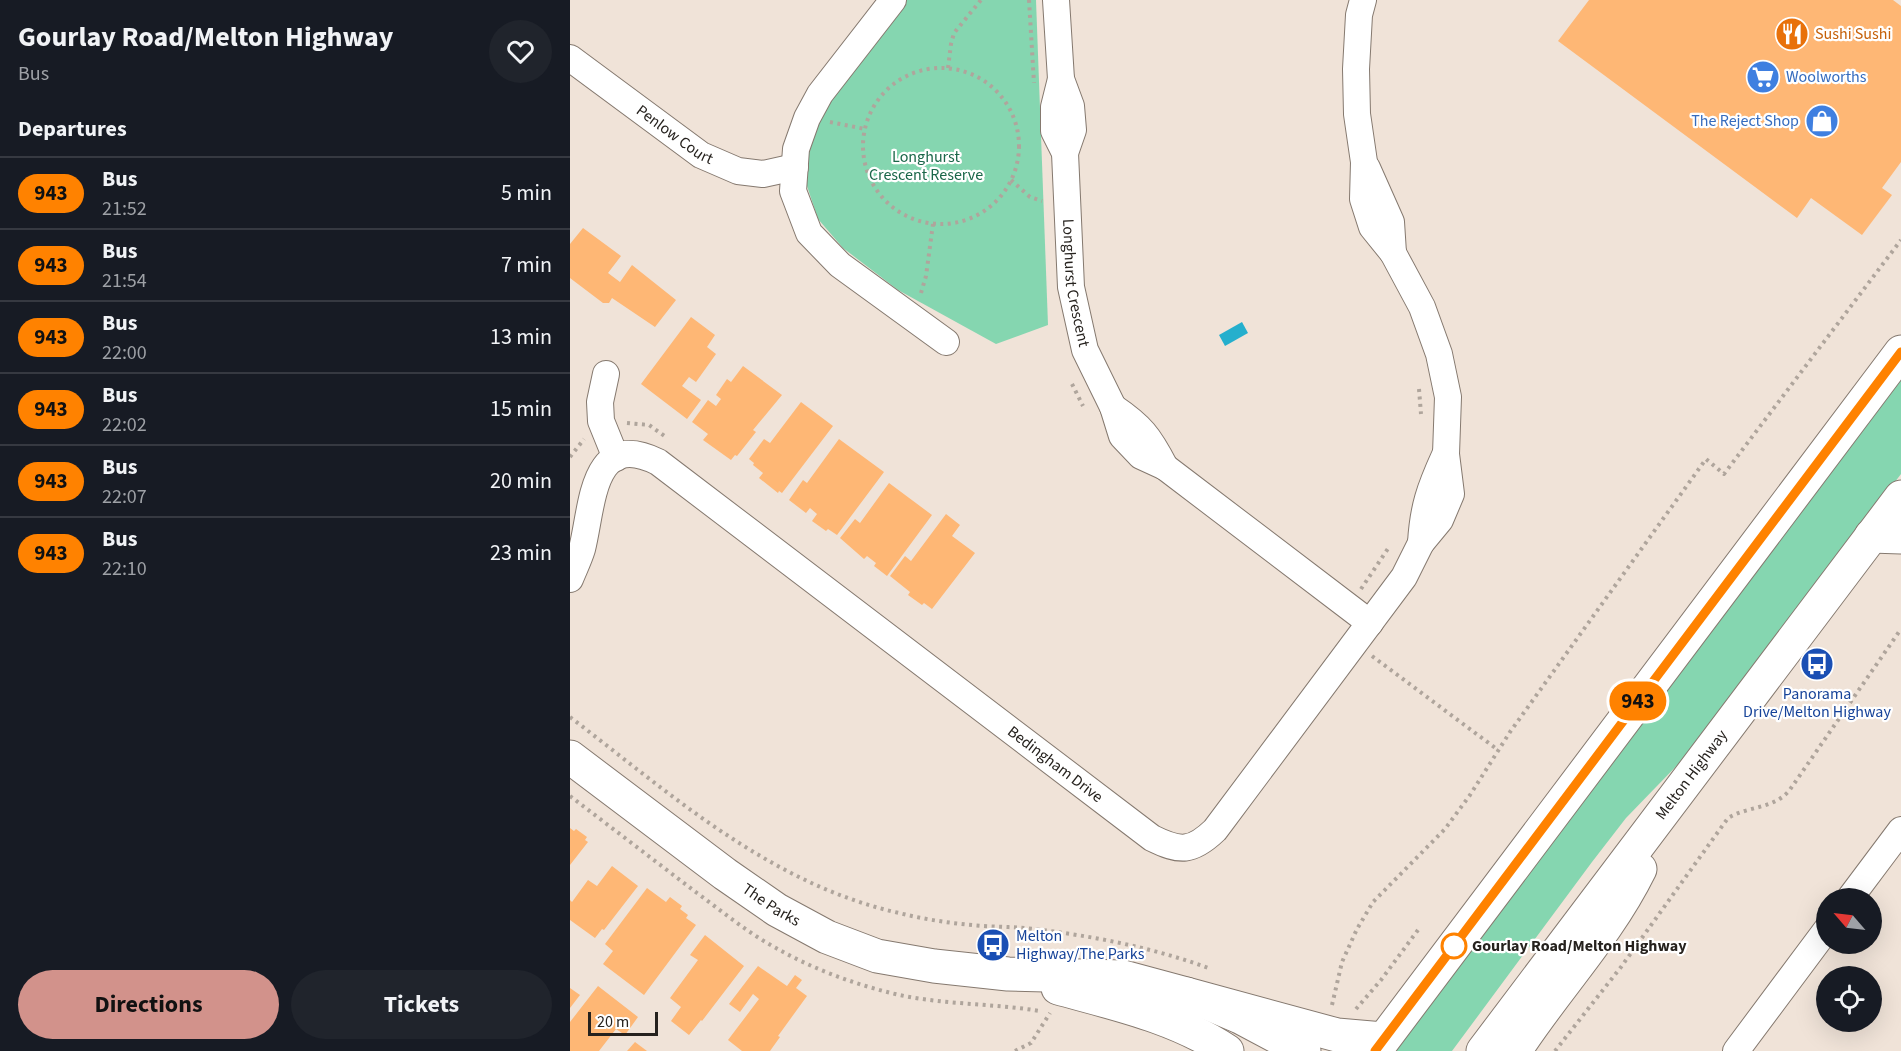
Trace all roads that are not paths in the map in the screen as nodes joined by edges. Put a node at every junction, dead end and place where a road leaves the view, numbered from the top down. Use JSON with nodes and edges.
{"nodes":[{"id":1,"x":892,"y":0,"type":"edge"},
{"id":2,"x":1056,"y":0,"type":"edge"},
{"id":3,"x":1363,"y":0,"type":"edge"},
{"id":4,"x":570,"y":58,"type":"edge"},
{"id":5,"x":795,"y":167,"type":"junction"},
{"id":6,"x":946,"y":342,"type":"dead end"},
{"id":7,"x":1901,"y":352,"type":"edge"},
{"id":8,"x":606,"y":374,"type":"dead end"},
{"id":9,"x":616,"y":458,"type":"junction"},
{"id":10,"x":1901,"y":496,"type":"edge"},
{"id":11,"x":1886,"y":536,"type":"edge"},
{"id":12,"x":570,"y":579,"type":"edge"},
{"id":13,"x":1370,"y":623,"type":"junction"},
{"id":14,"x":570,"y":757,"type":"edge"},
{"id":15,"x":1681,"y":786,"type":"junction"},
{"id":16,"x":1901,"y":830,"type":"edge"},
{"id":17,"x":1858,"y":888,"type":"edge"},
{"id":18,"x":1816,"y":945,"type":"edge"},
{"id":19,"x":1008,"y":974,"type":"junction"},
{"id":20,"x":1186,"y":994,"type":"junction"},
{"id":21,"x":1379,"y":1045,"type":"edge"},
{"id":22,"x":1747,"y":1047,"type":"edge"},
{"id":23,"x":1227,"y":1051,"type":"edge"},
{"id":24,"x":1304,"y":1051,"type":"edge"},
{"id":25,"x":1483,"y":1051,"type":"edge"},
{"id":26,"x":1515,"y":1051,"type":"edge"}],
"edges":[{"from":1,"to":5,"type":"street"},
{"from":2,"to":13,"type":"street","name":"Longhurst Crescent"},
{"from":3,"to":13,"type":"street","name":"Bedingham Drive"},
{"from":4,"to":5,"type":"street","name":"Penlow Court"},
{"from":5,"to":6,"type":"street"},
{"from":7,"to":21,"type":"main road"},
{"from":8,"to":9,"type":"street"},
{"from":9,"to":12,"type":"street"},
{"from":9,"to":13,"type":"street","name":"Bedingham Drive"},
{"from":10,"to":11,"type":"main road","name":"Melton Highway"},
{"from":11,"to":15,"type":"main road","name":"Melton Highway"},
{"from":14,"to":19,"type":"main road","name":"The Parks"},
{"from":15,"to":25,"type":"main road","name":"Melton Highway"},
{"from":15,"to":26,"type":"main road"},
{"from":16,"to":17,"type":"street"},
{"from":18,"to":22,"type":"street"},
{"from":19,"to":20,"type":"main road","name":"The Parks"},
{"from":19,"to":23,"type":"main road","name":"The Parks"},
{"from":20,"to":21,"type":"main road"},
{"from":20,"to":24,"type":"main road","name":"The Parks"}]}
